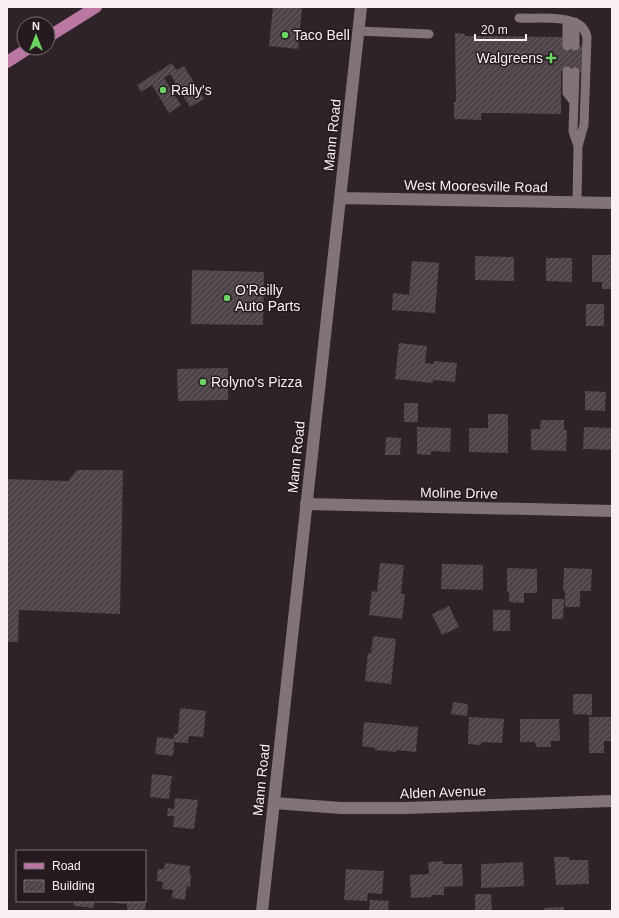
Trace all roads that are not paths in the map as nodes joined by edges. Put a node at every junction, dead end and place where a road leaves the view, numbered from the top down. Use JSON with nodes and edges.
{"nodes":[{"id":1,"x":96,"y":7,"type":"edge"},
{"id":2,"x":361,"y":7,"type":"edge"},
{"id":3,"x":519,"y":18,"type":"dead end"},
{"id":4,"x":571,"y":21,"type":"junction"},
{"id":5,"x":56,"y":31,"type":"edge"},
{"id":6,"x":358,"y":31,"type":"junction"},
{"id":7,"x":429,"y":34,"type":"dead end"},
{"id":8,"x":571,"y":46,"type":"dead end"},
{"id":9,"x":16,"y":56,"type":"edge"},
{"id":10,"x":7,"y":62,"type":"edge"},
{"id":11,"x":571,"y":71,"type":"dead end"},
{"id":12,"x":578,"y":146,"type":"junction"},
{"id":13,"x":340,"y":198,"type":"junction"},
{"id":14,"x":577,"y":202,"type":"junction"},
{"id":15,"x":612,"y":203,"type":"edge"},
{"id":16,"x":306,"y":504,"type":"junction"},
{"id":17,"x":612,"y":511,"type":"edge"},
{"id":18,"x":612,"y":801,"type":"edge"},
{"id":19,"x":274,"y":803,"type":"junction"},
{"id":20,"x":262,"y":911,"type":"edge"}],
"edges":[{"from":1,"to":5,"type":"main road"},
{"from":2,"to":6,"type":"main road","name":"Mann Road"},
{"from":3,"to":4,"type":"lane"},
{"from":4,"to":8,"type":"lane"},
{"from":4,"to":12,"type":"lane"},
{"from":6,"to":7,"type":"lane"},
{"from":6,"to":13,"type":"main road","name":"Mann Road"},
{"from":9,"to":10,"type":"main road"},
{"from":11,"to":12,"type":"lane"},
{"from":12,"to":14,"type":"lane"},
{"from":13,"to":14,"type":"main road","name":"West Mooresville Road"},
{"from":13,"to":16,"type":"main road","name":"Mann Road"},
{"from":14,"to":15,"type":"main road","name":"West Mooresville Road"},
{"from":16,"to":17,"type":"main road","name":"Moline Drive"},
{"from":16,"to":19,"type":"main road","name":"Mann Road"},
{"from":18,"to":19,"type":"main road","name":"Alden Avenue"},
{"from":19,"to":20,"type":"main road","name":"Mann Road"}]}
